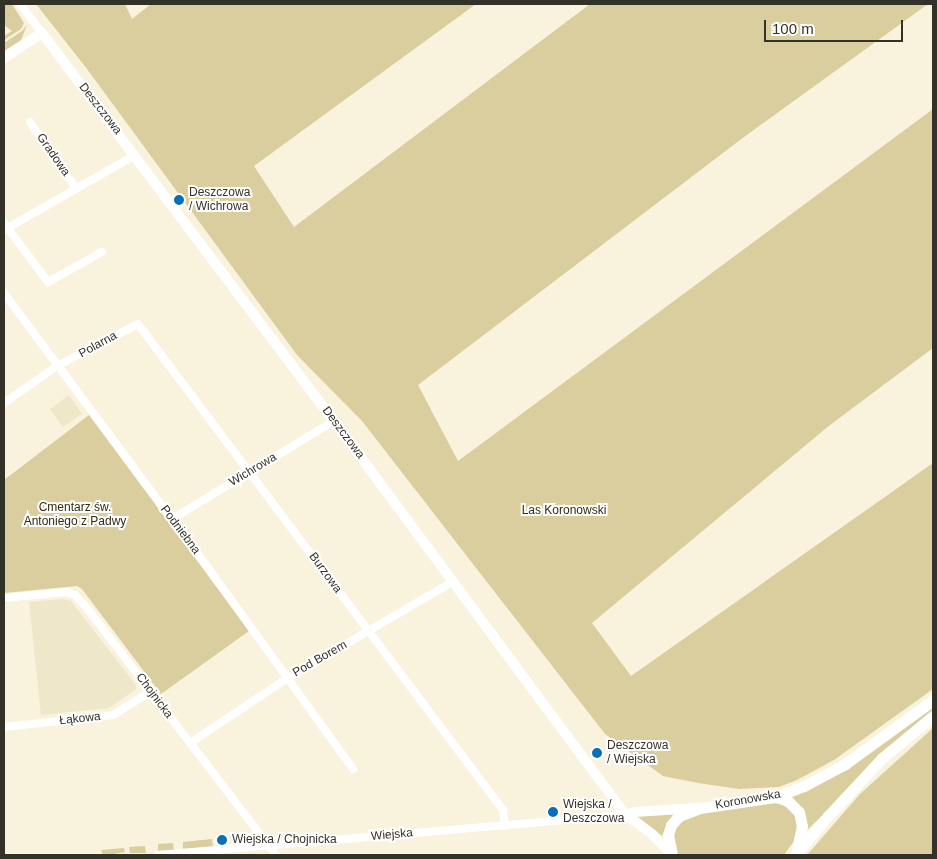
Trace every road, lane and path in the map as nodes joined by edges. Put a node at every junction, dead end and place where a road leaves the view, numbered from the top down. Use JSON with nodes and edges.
{"nodes":[{"id":1,"x":20,"y":4,"type":"edge"},
{"id":2,"x":42,"y":33,"type":"junction"},
{"id":3,"x":4,"y":58,"type":"edge"},
{"id":4,"x":30,"y":122,"type":"dead end"},
{"id":5,"x":135,"y":155,"type":"junction"},
{"id":6,"x":76,"y":188,"type":"junction"},
{"id":7,"x":5,"y":227,"type":"edge"},
{"id":8,"x":102,"y":252,"type":"dead end"},
{"id":9,"x":4,"y":293,"type":"edge"},
{"id":10,"x":138,"y":324,"type":"joint"},
{"id":11,"x":57,"y":366,"type":"junction"},
{"id":12,"x":4,"y":403,"type":"edge"},
{"id":13,"x":334,"y":421,"type":"junction"},
{"id":14,"x":250,"y":472,"type":"junction"},
{"id":15,"x":172,"y":519,"type":"junction"},
{"id":16,"x":454,"y":581,"type":"junction"},
{"id":17,"x":4,"y":598,"type":"edge"},
{"id":18,"x":368,"y":631,"type":"junction"},
{"id":19,"x":288,"y":678,"type":"junction"},
{"id":20,"x":150,"y":692,"type":"junction"},
{"id":21,"x":933,"y":700,"type":"edge"},
{"id":22,"x":933,"y":716,"type":"edge"},
{"id":23,"x":4,"y":727,"type":"edge"},
{"id":24,"x":190,"y":743,"type":"junction"},
{"id":25,"x":353,"y":769,"type":"dead end"},
{"id":26,"x":775,"y":797,"type":"junction"},
{"id":27,"x":700,"y":808,"type":"junction"},
{"id":28,"x":626,"y":815,"type":"junction"},
{"id":29,"x":505,"y":826,"type":"junction"},
{"id":30,"x":269,"y":845,"type":"junction"},
{"id":31,"x":178,"y":854,"type":"edge"},
{"id":32,"x":158,"y":855,"type":"edge"},
{"id":33,"x":276,"y":855,"type":"edge"},
{"id":34,"x":672,"y":855,"type":"edge"},
{"id":35,"x":795,"y":855,"type":"edge"}],
"edges":[{"from":1,"to":2,"type":"street","name":"Deszczowa"},
{"from":2,"to":3,"type":"street"},
{"from":2,"to":5,"type":"street","name":"Deszczowa"},
{"from":4,"to":6,"type":"street","name":"Gradowa"},
{"from":5,"to":6,"type":"street","name":"Gradowa"},
{"from":5,"to":13,"type":"street","name":"Deszczowa"},
{"from":6,"to":7,"type":"street","name":"Gradowa"},
{"from":7,"to":8,"type":"street","name":"Gradowa"},
{"from":9,"to":11,"type":"street","name":"Podniebna"},
{"from":10,"to":11,"type":"street","name":"Polarna"},
{"from":10,"to":14,"type":"street","name":"Burzowa"},
{"from":11,"to":12,"type":"street","name":"Polarna"},
{"from":11,"to":15,"type":"street","name":"Podniebna"},
{"from":13,"to":14,"type":"street","name":"Wichrowa"},
{"from":13,"to":16,"type":"street","name":"Deszczowa"},
{"from":14,"to":15,"type":"street","name":"Wichrowa"},
{"from":14,"to":18,"type":"street","name":"Burzowa"},
{"from":15,"to":19,"type":"street","name":"Podniebna"},
{"from":16,"to":18,"type":"street","name":"Pod Borem"},
{"from":16,"to":28,"type":"street","name":"Deszczowa"},
{"from":17,"to":20,"type":"street","name":"Chojnicka"},
{"from":18,"to":19,"type":"street","name":"Pod Borem"},
{"from":18,"to":29,"type":"street","name":"Burzowa"},
{"from":19,"to":24,"type":"street","name":"Pod Borem"},
{"from":19,"to":25,"type":"street","name":"Podniebna"},
{"from":20,"to":23,"type":"street","name":"Łąkowa"},
{"from":20,"to":24,"type":"street","name":"Chojnicka"},
{"from":21,"to":26,"type":"main road","name":"Koronowska"},
{"from":22,"to":35,"type":"main road"},
{"from":24,"to":30,"type":"street","name":"Chojnicka"},
{"from":26,"to":27,"type":"main road","name":"Koronowska"},
{"from":26,"to":35,"type":"main road"},
{"from":27,"to":28,"type":"street","name":"Koronowska"},
{"from":27,"to":34,"type":"main road"},
{"from":28,"to":29,"type":"street","name":"Wiejska"},
{"from":28,"to":34,"type":"street","name":"Deszczowa"},
{"from":29,"to":30,"type":"street","name":"Wiejska"},
{"from":30,"to":31,"type":"street","name":"Wiejska"},
{"from":30,"to":33,"type":"street","name":"Chojnicka"},
{"from":31,"to":32,"type":"street","name":"Wiejska"}]}
